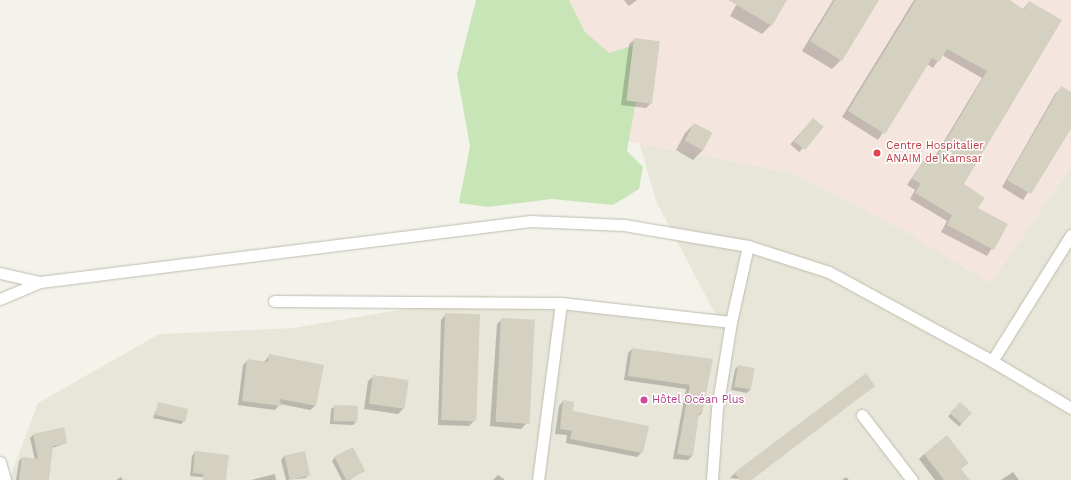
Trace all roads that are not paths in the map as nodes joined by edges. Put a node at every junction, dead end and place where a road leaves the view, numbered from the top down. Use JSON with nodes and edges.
{"nodes":[{"id":1,"x":1071,"y":235,"type":"edge"},
{"id":2,"x":748,"y":246,"type":"junction"},
{"id":3,"x":0,"y":273,"type":"edge"},
{"id":4,"x":40,"y":282,"type":"junction"},
{"id":5,"x":0,"y":299,"type":"edge"},
{"id":6,"x":274,"y":301,"type":"dead end"},
{"id":7,"x":560,"y":303,"type":"junction"},
{"id":8,"x":731,"y":322,"type":"junction"},
{"id":9,"x":992,"y":361,"type":"junction"},
{"id":10,"x":1071,"y":408,"type":"edge"},
{"id":11,"x":862,"y":415,"type":"dead end"},
{"id":12,"x":0,"y":462,"type":"edge"},
{"id":13,"x":5,"y":480,"type":"edge"},
{"id":14,"x":538,"y":480,"type":"edge"},
{"id":15,"x":712,"y":480,"type":"edge"},
{"id":16,"x":912,"y":480,"type":"edge"}],
"edges":[{"from":1,"to":9,"type":"street"},
{"from":2,"to":4,"type":"street"},
{"from":2,"to":8,"type":"street"},
{"from":2,"to":9,"type":"street"},
{"from":3,"to":4,"type":"street"},
{"from":4,"to":5,"type":"street"},
{"from":6,"to":7,"type":"street"},
{"from":7,"to":8,"type":"street"},
{"from":7,"to":14,"type":"street"},
{"from":8,"to":15,"type":"street"},
{"from":9,"to":10,"type":"street"},
{"from":11,"to":16,"type":"street"},
{"from":12,"to":13,"type":"street"}]}
